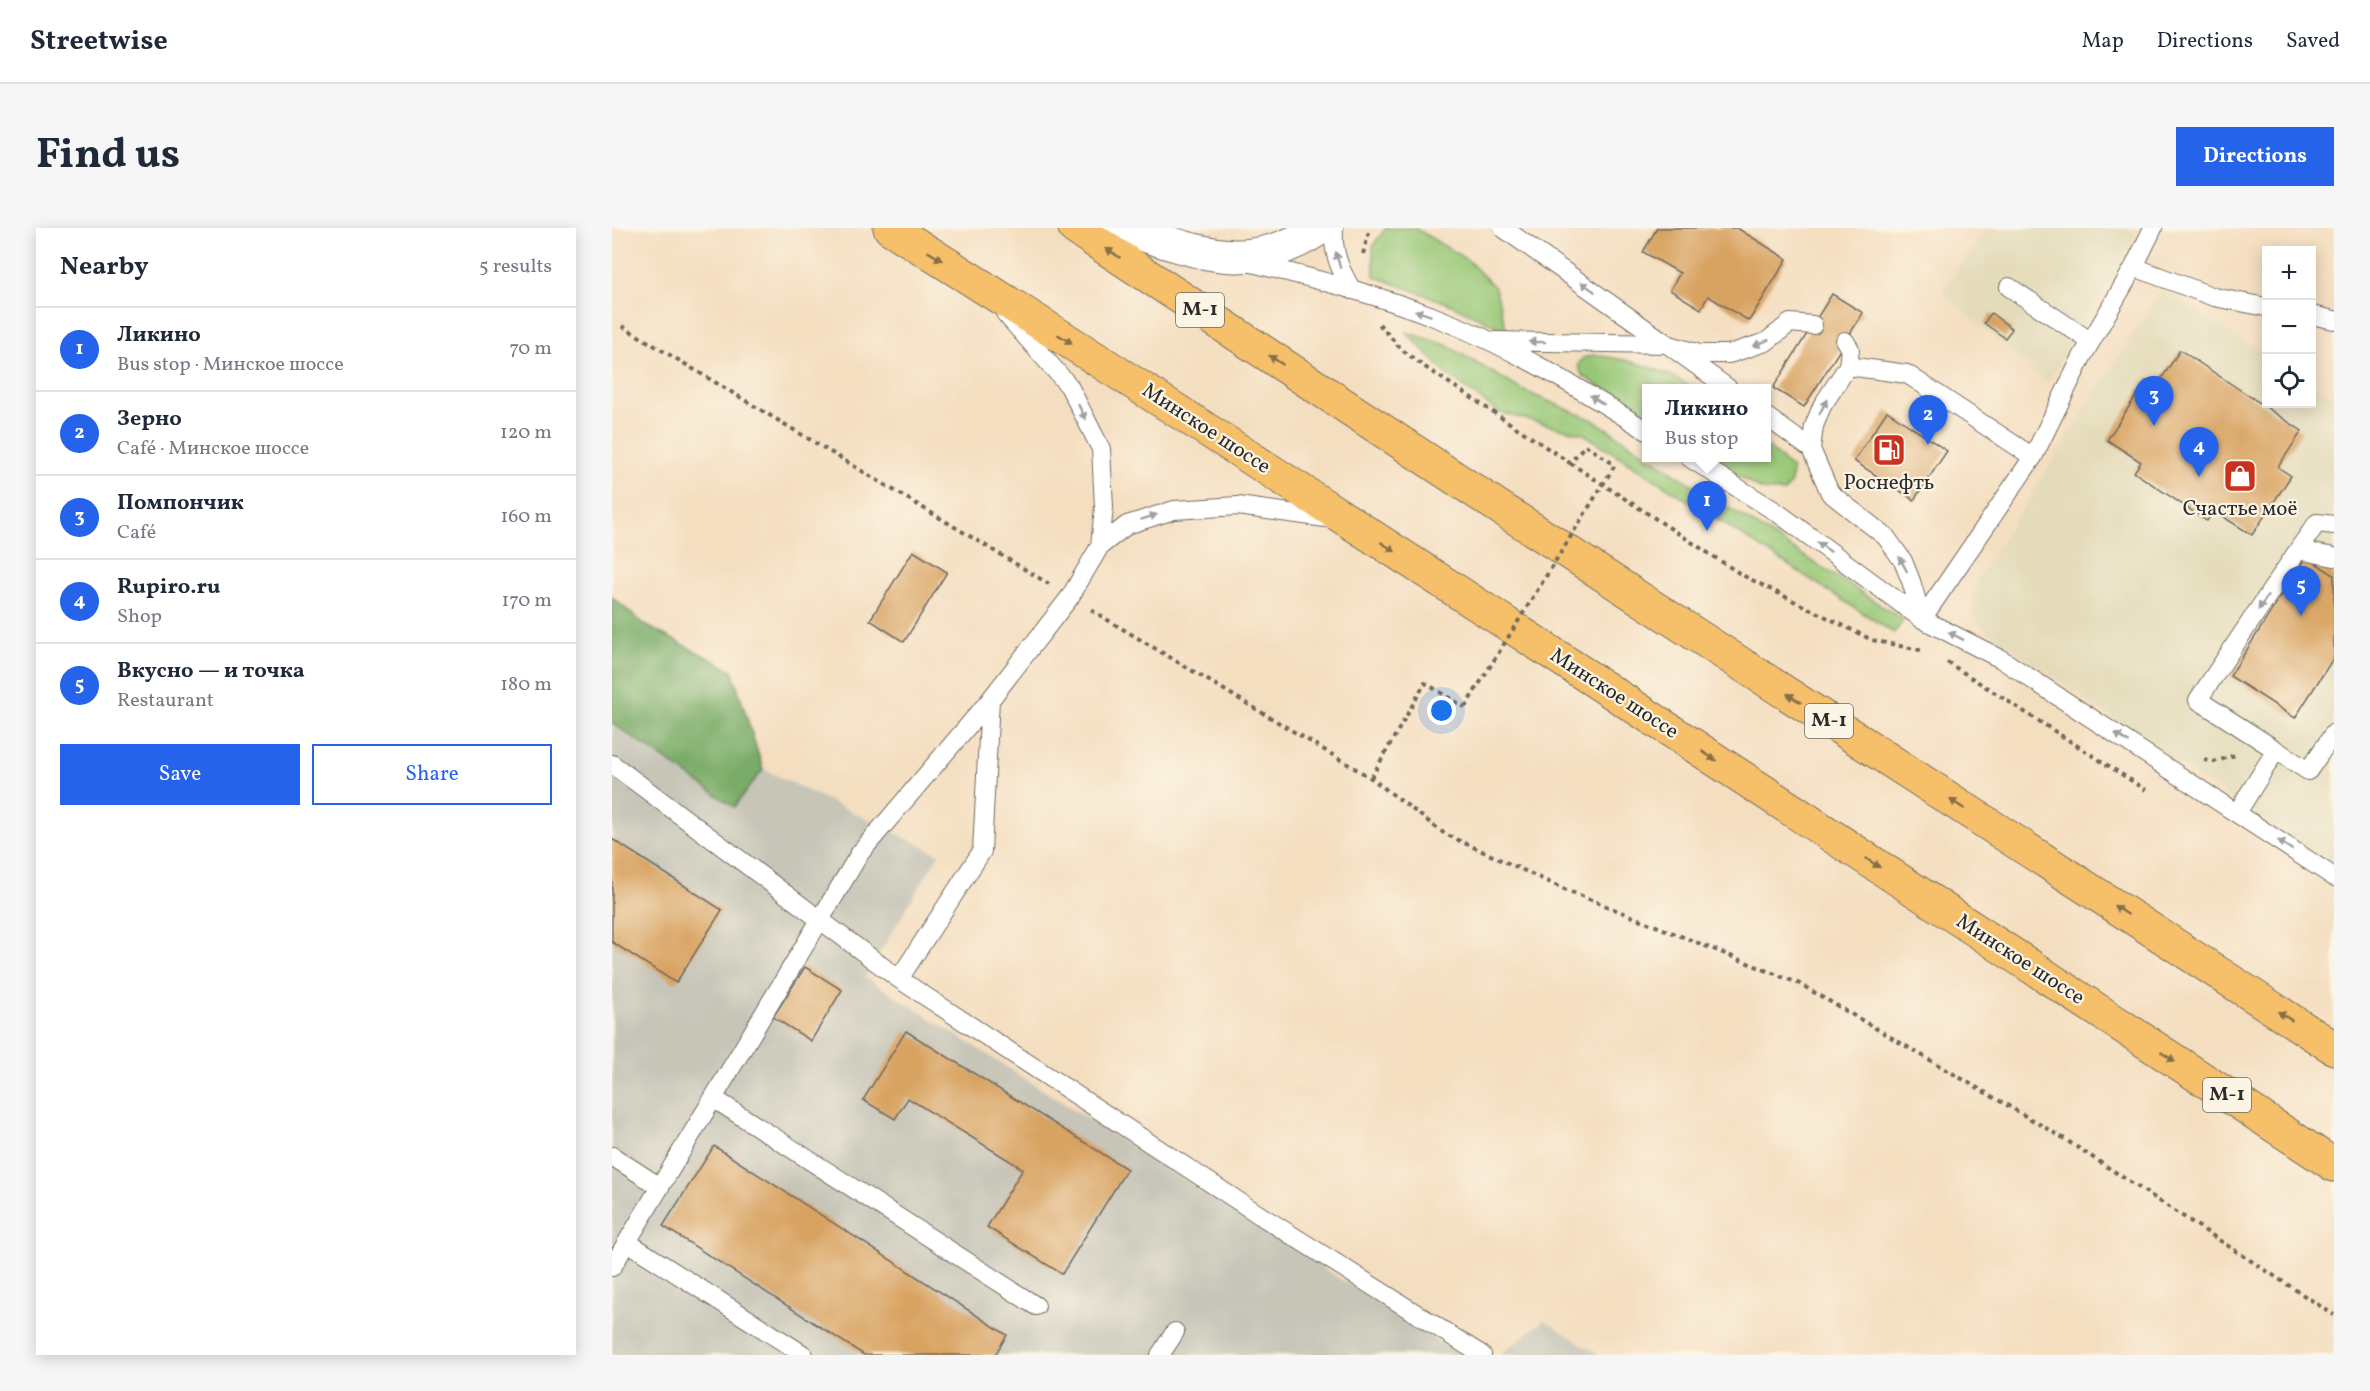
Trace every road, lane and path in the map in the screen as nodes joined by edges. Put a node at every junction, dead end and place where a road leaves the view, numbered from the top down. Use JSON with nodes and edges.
{"nodes":[{"id":1,"x":890,"y":228,"type":"edge"},
{"id":2,"x":1075,"y":228,"type":"edge"},
{"id":3,"x":1120,"y":228,"type":"edge"},
{"id":4,"x":1320,"y":228,"type":"edge"},
{"id":5,"x":1334,"y":228,"type":"edge"},
{"id":6,"x":1370,"y":228,"type":"edge"},
{"id":7,"x":1503,"y":228,"type":"edge"},
{"id":8,"x":2153,"y":228,"type":"edge"},
{"id":9,"x":1229,"y":257,"type":"junction"},
{"id":10,"x":2134,"y":267,"type":"junction"},
{"id":11,"x":980,"y":285,"type":"junction"},
{"id":12,"x":2009,"y":287,"type":"dead end"},
{"id":13,"x":1359,"y":292,"type":"junction"},
{"id":14,"x":2262,"y":306,"type":"edge"},
{"id":15,"x":2316,"y":316,"type":"edge"},
{"id":16,"x":2334,"y":320,"type":"edge"},
{"id":17,"x":1813,"y":325,"type":"dead end"},
{"id":18,"x":622,"y":326,"type":"dead end"},
{"id":19,"x":1490,"y":340,"type":"junction"},
{"id":20,"x":1845,"y":341,"type":"dead end"},
{"id":21,"x":2090,"y":342,"type":"junction"},
{"id":22,"x":1667,"y":344,"type":"junction"},
{"id":23,"x":1848,"y":366,"type":"junction"},
{"id":24,"x":1722,"y":384,"type":"edge"},
{"id":25,"x":1771,"y":420,"type":"edge"},
{"id":26,"x":1642,"y":428,"type":"edge"},
{"id":27,"x":1811,"y":449,"type":"junction"},
{"id":28,"x":2033,"y":457,"type":"junction"},
{"id":29,"x":1696,"y":462,"type":"edge"},
{"id":30,"x":1570,"y":463,"type":"junction"},
{"id":31,"x":1349,"y":522,"type":"junction"},
{"id":32,"x":2334,"y":525,"type":"edge"},
{"id":33,"x":1100,"y":546,"type":"junction"},
{"id":34,"x":2298,"y":550,"type":"junction"},
{"id":35,"x":2334,"y":557,"type":"edge"},
{"id":36,"x":1070,"y":597,"type":"junction"},
{"id":37,"x":1922,"y":619,"type":"junction"},
{"id":38,"x":1930,"y":652,"type":"dead end"},
{"id":39,"x":1940,"y":658,"type":"dead end"},
{"id":40,"x":990,"y":700,"type":"junction"},
{"id":41,"x":2334,"y":733,"type":"edge"},
{"id":42,"x":2276,"y":750,"type":"junction"},
{"id":43,"x":2235,"y":755,"type":"dead end"},
{"id":44,"x":2193,"y":756,"type":"dead end"},
{"id":45,"x":612,"y":764,"type":"edge"},
{"id":46,"x":1371,"y":778,"type":"junction"},
{"id":47,"x":2146,"y":790,"type":"dead end"},
{"id":48,"x":2237,"y":813,"type":"junction"},
{"id":49,"x":2334,"y":877,"type":"edge"},
{"id":50,"x":819,"y":921,"type":"junction"},
{"id":51,"x":899,"y":980,"type":"junction"},
{"id":52,"x":2334,"y":1048,"type":"edge"},
{"id":53,"x":713,"y":1098,"type":"junction"},
{"id":54,"x":612,"y":1155,"type":"edge"},
{"id":55,"x":2334,"y":1165,"type":"edge"},
{"id":56,"x":660,"y":1187,"type":"junction"},
{"id":57,"x":627,"y":1242,"type":"junction"},
{"id":58,"x":612,"y":1268,"type":"edge"},
{"id":59,"x":1036,"y":1306,"type":"dead end"},
{"id":60,"x":2334,"y":1316,"type":"edge"},
{"id":61,"x":1175,"y":1332,"type":"dead end"},
{"id":62,"x":804,"y":1355,"type":"edge"},
{"id":63,"x":1160,"y":1355,"type":"edge"},
{"id":64,"x":1482,"y":1355,"type":"edge"}],
"edges":[{"from":1,"to":11,"type":"highway","name":"Минское шоссе","number":"М-1","one_way":true},
{"from":52,"to":2,"type":"highway","number":"М-1","one_way":true},
{"from":3,"to":9,"type":"street"},
{"from":4,"to":9,"type":"street"},
{"from":13,"to":5,"type":"lane","one_way":true},
{"from":6,"to":13,"type":"path"},
{"from":22,"to":7,"type":"lane","one_way":true},
{"from":8,"to":10,"type":"lane"},
{"from":9,"to":13,"type":"lane"},
{"from":10,"to":14,"type":"lane"},
{"from":10,"to":21,"type":"lane"},
{"from":11,"to":31,"type":"highway","name":"Минское шоссе","number":"М-1","one_way":true},
{"from":11,"to":33,"type":"lane","one_way":true},
{"from":12,"to":21,"type":"lane"},
{"from":19,"to":13,"type":"lane","one_way":true},
{"from":13,"to":30,"type":"path"},
{"from":15,"to":16,"type":"lane"},
{"from":17,"to":22,"type":"lane","one_way":true},
{"from":18,"to":36,"type":"path"},
{"from":22,"to":19,"type":"lane","one_way":true},
{"from":26,"to":19,"type":"lane","one_way":true},
{"from":20,"to":23,"type":"lane"},
{"from":21,"to":28,"type":"lane"},
{"from":22,"to":24,"type":"lane"},
{"from":27,"to":23,"type":"lane","one_way":true},
{"from":23,"to":28,"type":"lane"},
{"from":25,"to":27,"type":"lane"},
{"from":37,"to":27,"type":"lane","one_way":true},
{"from":28,"to":37,"type":"lane"},
{"from":37,"to":29,"type":"lane","one_way":true},
{"from":30,"to":38,"type":"path"},
{"from":30,"to":46,"type":"path","bridge":true},
{"from":33,"to":31,"type":"lane","one_way":true},
{"from":31,"to":55,"type":"highway","name":"Минское шоссе","number":"М-1","one_way":true},
{"from":32,"to":34,"type":"lane"},
{"from":33,"to":36,"type":"lane"},
{"from":34,"to":35,"type":"lane"},
{"from":34,"to":42,"type":"lane","one_way":true},
{"from":36,"to":40,"type":"lane"},
{"from":36,"to":46,"type":"path"},
{"from":48,"to":37,"type":"lane","one_way":true},
{"from":39,"to":47,"type":"path"},
{"from":40,"to":50,"type":"lane"},
{"from":40,"to":51,"type":"lane"},
{"from":41,"to":42,"type":"lane"},
{"from":42,"to":48,"type":"lane"},
{"from":43,"to":44,"type":"path"},
{"from":45,"to":50,"type":"lane"},
{"from":46,"to":60,"type":"path"},
{"from":49,"to":48,"type":"lane","one_way":true},
{"from":50,"to":51,"type":"lane"},
{"from":50,"to":53,"type":"lane"},
{"from":51,"to":64,"type":"lane"},
{"from":53,"to":56,"type":"lane"},
{"from":53,"to":59,"type":"lane"},
{"from":54,"to":56,"type":"lane"},
{"from":56,"to":57,"type":"lane"},
{"from":57,"to":58,"type":"lane"},
{"from":57,"to":62,"type":"lane"},
{"from":61,"to":63,"type":"lane"}]}
